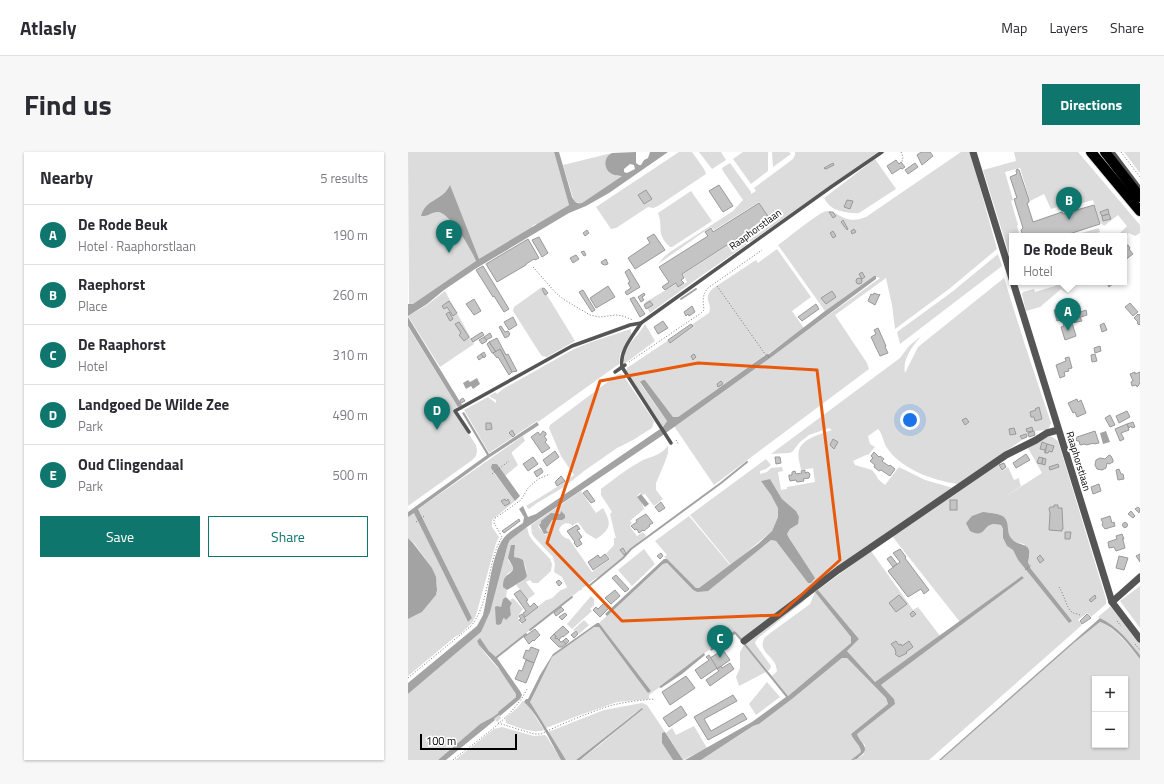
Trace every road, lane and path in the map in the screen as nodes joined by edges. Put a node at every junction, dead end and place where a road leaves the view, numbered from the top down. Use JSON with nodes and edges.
{"nodes":[{"id":1,"x":882,"y":152,"type":"edge"},
{"id":2,"x":901,"y":152,"type":"edge"},
{"id":3,"x":973,"y":152,"type":"edge"},
{"id":4,"x":1091,"y":152,"type":"edge"},
{"id":5,"x":1105,"y":152,"type":"edge"},
{"id":6,"x":1113,"y":152,"type":"edge"},
{"id":7,"x":1121,"y":152,"type":"edge"},
{"id":8,"x":902,"y":162,"type":"dead end"},
{"id":9,"x":1140,"y":177,"type":"edge"},
{"id":10,"x":1140,"y":188,"type":"edge"},
{"id":11,"x":1140,"y":197,"type":"edge"},
{"id":12,"x":1140,"y":211,"type":"edge"},
{"id":13,"x":762,"y":250,"type":"dead end"},
{"id":14,"x":533,"y":267,"type":"dead end"},
{"id":15,"x":1009,"y":271,"type":"edge"},
{"id":16,"x":1013,"y":285,"type":"edge"},
{"id":17,"x":717,"y":286,"type":"dead end"},
{"id":18,"x":634,"y":320,"type":"dead end"},
{"id":19,"x":641,"y":323,"type":"junction"},
{"id":20,"x":770,"y":358,"type":"dead end"},
{"id":21,"x":624,"y":366,"type":"junction"},
{"id":22,"x":615,"y":372,"type":"dead end"},
{"id":23,"x":1058,"y":430,"type":"junction"},
{"id":24,"x":469,"y":432,"type":"dead end"},
{"id":25,"x":671,"y":443,"type":"dead end"},
{"id":26,"x":509,"y":461,"type":"dead end"},
{"id":27,"x":493,"y":473,"type":"dead end"},
{"id":28,"x":550,"y":474,"type":"dead end"},
{"id":29,"x":424,"y":516,"type":"dead end"},
{"id":30,"x":416,"y":522,"type":"dead end"},
{"id":31,"x":1031,"y":565,"type":"dead end"},
{"id":32,"x":1024,"y":570,"type":"dead end"},
{"id":33,"x":1140,"y":578,"type":"edge"},
{"id":34,"x":1059,"y":587,"type":"dead end"},
{"id":35,"x":1112,"y":602,"type":"junction"},
{"id":36,"x":1081,"y":616,"type":"dead end"},
{"id":37,"x":1140,"y":639,"type":"edge"},
{"id":38,"x":744,"y":641,"type":"dead end"},
{"id":39,"x":408,"y":678,"type":"edge"},
{"id":40,"x":527,"y":689,"type":"dead end"},
{"id":41,"x":655,"y":699,"type":"dead end"},
{"id":42,"x":498,"y":723,"type":"junction"},
{"id":43,"x":452,"y":760,"type":"edge"}],
"edges":[{"from":1,"to":19,"type":"lane","name":"Raaphorstlaan"},
{"from":2,"to":8,"type":"path"},
{"from":3,"to":15,"type":"street","name":"Raaphorstlaan"},
{"from":4,"to":12,"type":"main road"},
{"from":5,"to":11,"type":"main road"},
{"from":6,"to":10,"type":"lane"},
{"from":7,"to":9,"type":"path"},
{"from":13,"to":21,"type":"path"},
{"from":14,"to":18,"type":"path"},
{"from":16,"to":23,"type":"street","name":"Raaphorstlaan"},
{"from":17,"to":20,"type":"path"},
{"from":19,"to":21,"type":"lane","name":"Raaphorstlaan"},
{"from":19,"to":24,"type":"lane","name":"Raaphorstlaan"},
{"from":21,"to":22,"type":"lane"},
{"from":21,"to":25,"type":"lane"},
{"from":23,"to":35,"type":"street","name":"Raaphorstlaan"},
{"from":23,"to":38,"type":"street"},
{"from":26,"to":27,"type":"path"},
{"from":28,"to":39,"type":"path"},
{"from":29,"to":30,"type":"path"},
{"from":31,"to":32,"type":"path"},
{"from":33,"to":35,"type":"street"},
{"from":34,"to":36,"type":"path"},
{"from":35,"to":37,"type":"street","name":"Raaphorstlaan"},
{"from":40,"to":42,"type":"path"},
{"from":41,"to":42,"type":"path"},
{"from":42,"to":43,"type":"path"}]}
